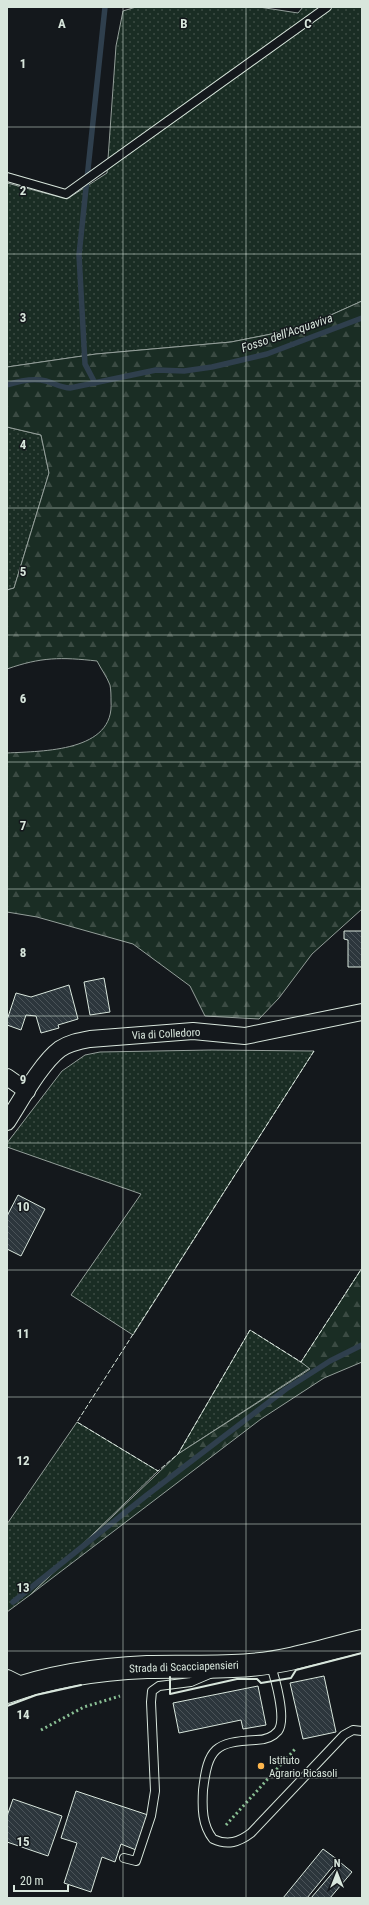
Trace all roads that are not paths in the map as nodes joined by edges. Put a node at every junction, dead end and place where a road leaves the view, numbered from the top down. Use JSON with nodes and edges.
{"nodes":[{"id":1,"x":327,"y":7,"type":"edge"},
{"id":2,"x":7,"y":177,"type":"edge"},
{"id":3,"x":362,"y":1012,"type":"edge"},
{"id":4,"x":7,"y":1076,"type":"edge"},
{"id":5,"x":27,"y":1091,"type":"junction"},
{"id":6,"x":7,"y":1122,"type":"edge"},
{"id":7,"x":362,"y":1641,"type":"edge"},
{"id":8,"x":270,"y":1663,"type":"junction"},
{"id":9,"x":221,"y":1666,"type":"junction"},
{"id":10,"x":12,"y":1686,"type":"edge"},
{"id":11,"x":362,"y":1731,"type":"edge"},
{"id":12,"x":124,"y":1858,"type":"dead end"}],
"edges":[{"from":1,"to":2,"type":"lane"},
{"from":3,"to":5,"type":"street","name":"Via di Colledoro"},
{"from":4,"to":5,"type":"street"},
{"from":5,"to":6,"type":"street","name":"Via di Colledoro"},
{"from":7,"to":8,"type":"street","name":"Strada di Scacciapensieri"},
{"from":8,"to":9,"type":"street","name":"Strada di Scacciapensieri"},
{"from":8,"to":11,"type":"lane"},
{"from":9,"to":10,"type":"street","name":"Strada di Scacciapensieri"},
{"from":9,"to":12,"type":"lane"}]}
